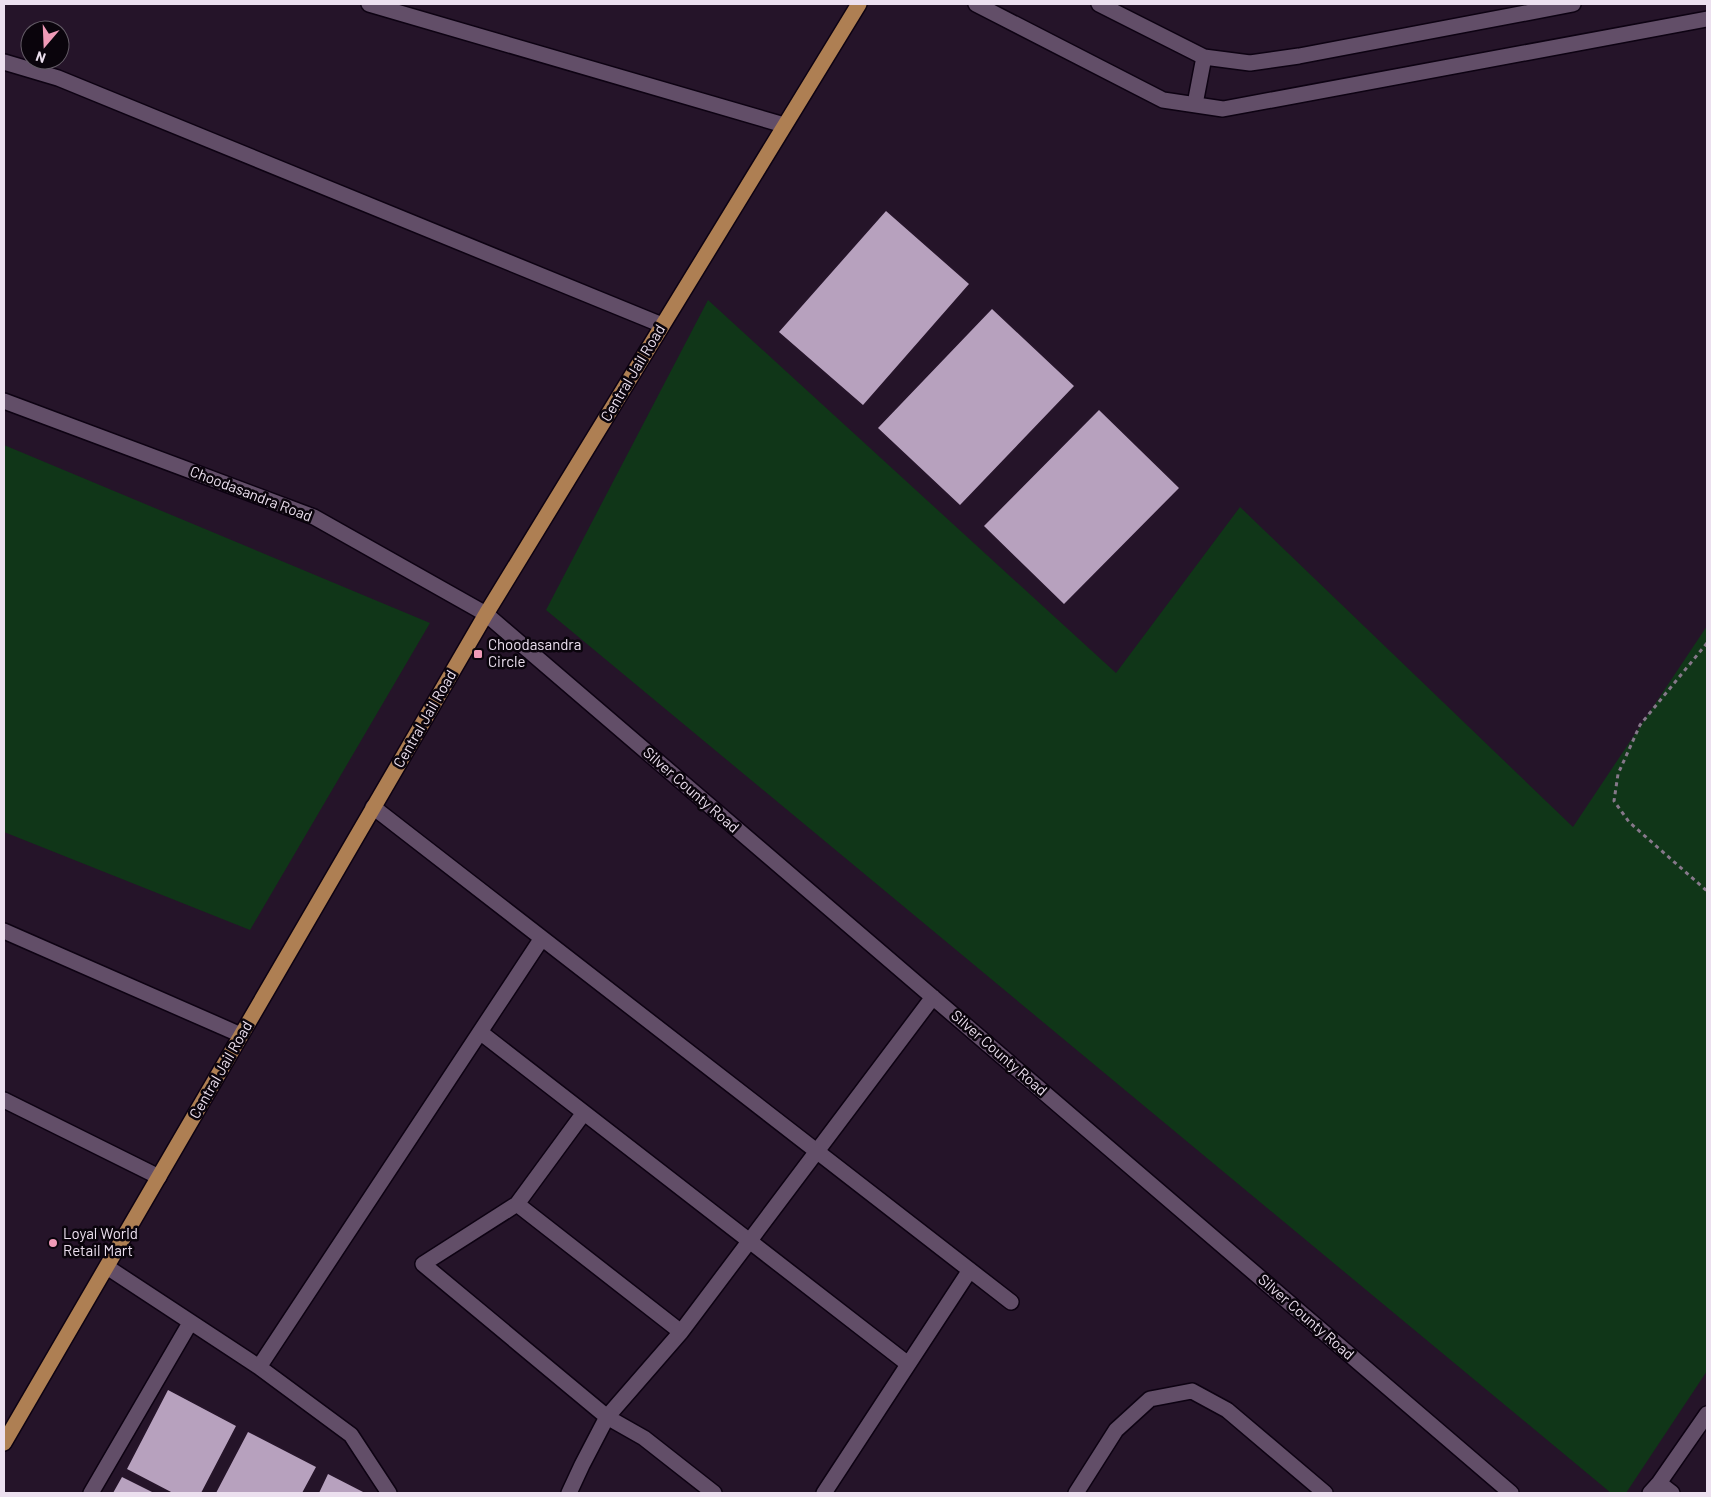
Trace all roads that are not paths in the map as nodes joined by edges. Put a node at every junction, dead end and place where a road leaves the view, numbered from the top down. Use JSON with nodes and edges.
{"nodes":[{"id":1,"x":369,"y":4,"type":"edge"},
{"id":2,"x":859,"y":4,"type":"edge"},
{"id":3,"x":976,"y":4,"type":"edge"},
{"id":4,"x":1099,"y":4,"type":"edge"},
{"id":5,"x":1573,"y":4,"type":"edge"},
{"id":6,"x":1707,"y":19,"type":"edge"},
{"id":7,"x":1204,"y":56,"type":"junction"},
{"id":8,"x":4,"y":62,"type":"edge"},
{"id":9,"x":1195,"y":104,"type":"junction"},
{"id":10,"x":784,"y":126,"type":"junction"},
{"id":11,"x":662,"y":325,"type":"junction"},
{"id":12,"x":4,"y":402,"type":"edge"},
{"id":13,"x":486,"y":614,"type":"junction"},
{"id":14,"x":373,"y":808,"type":"junction"},
{"id":15,"x":4,"y":931,"type":"edge"},
{"id":16,"x":542,"y":938,"type":"junction"},
{"id":17,"x":933,"y":997,"type":"junction"},
{"id":18,"x":480,"y":1032,"type":"junction"},
{"id":19,"x":241,"y":1034,"type":"junction"},
{"id":20,"x":4,"y":1100,"type":"edge"},
{"id":21,"x":583,"y":1114,"type":"junction"},
{"id":22,"x":817,"y":1151,"type":"junction"},
{"id":23,"x":159,"y":1177,"type":"junction"},
{"id":24,"x":516,"y":1204,"type":"junction"},
{"id":25,"x":750,"y":1240,"type":"junction"},
{"id":26,"x":107,"y":1267,"type":"junction"},
{"id":27,"x":970,"y":1270,"type":"junction"},
{"id":28,"x":1011,"y":1302,"type":"dead end"},
{"id":29,"x":190,"y":1323,"type":"junction"},
{"id":30,"x":681,"y":1332,"type":"junction"},
{"id":31,"x":908,"y":1364,"type":"junction"},
{"id":32,"x":259,"y":1367,"type":"junction"},
{"id":33,"x":1707,"y":1414,"type":"edge"},
{"id":34,"x":607,"y":1416,"type":"junction"},
{"id":35,"x":4,"y":1443,"type":"edge"},
{"id":36,"x":1654,"y":1488,"type":"edge"},
{"id":37,"x":1509,"y":1492,"type":"edge"},
{"id":38,"x":91,"y":1493,"type":"edge"},
{"id":39,"x":389,"y":1493,"type":"edge"},
{"id":40,"x":569,"y":1493,"type":"edge"},
{"id":41,"x":714,"y":1493,"type":"edge"},
{"id":42,"x":824,"y":1493,"type":"edge"},
{"id":43,"x":1076,"y":1493,"type":"edge"},
{"id":44,"x":1324,"y":1493,"type":"edge"},
{"id":45,"x":1672,"y":1493,"type":"edge"}],
"edges":[{"from":1,"to":10,"type":"street"},
{"from":2,"to":10,"type":"main road","name":"Central Jail Road"},
{"from":3,"to":9,"type":"street"},
{"from":4,"to":7,"type":"street"},
{"from":5,"to":7,"type":"street"},
{"from":6,"to":9,"type":"street"},
{"from":7,"to":9,"type":"street"},
{"from":8,"to":11,"type":"street"},
{"from":10,"to":11,"type":"main road","name":"Central Jail Road"},
{"from":11,"to":13,"type":"main road","name":"Central Jail Road"},
{"from":12,"to":13,"type":"street","name":"Choodasandra Road"},
{"from":13,"to":14,"type":"main road","name":"Central Jail Road"},
{"from":13,"to":17,"type":"street","name":"Silver County Road"},
{"from":14,"to":16,"type":"street"},
{"from":14,"to":19,"type":"main road","name":"Central Jail Road"},
{"from":15,"to":19,"type":"street"},
{"from":16,"to":18,"type":"street"},
{"from":16,"to":22,"type":"street"},
{"from":17,"to":22,"type":"street"},
{"from":17,"to":37,"type":"street","name":"Silver County Road"},
{"from":18,"to":21,"type":"street"},
{"from":18,"to":32,"type":"street"},
{"from":19,"to":23,"type":"main road","name":"Central Jail Road"},
{"from":20,"to":23,"type":"street"},
{"from":21,"to":24,"type":"street"},
{"from":21,"to":25,"type":"street"},
{"from":22,"to":25,"type":"street"},
{"from":22,"to":27,"type":"street"},
{"from":23,"to":26,"type":"main road","name":"Central Jail Road"},
{"from":24,"to":30,"type":"street"},
{"from":24,"to":34,"type":"street"},
{"from":25,"to":30,"type":"street"},
{"from":25,"to":31,"type":"street"},
{"from":26,"to":29,"type":"street"},
{"from":26,"to":35,"type":"main road","name":"Central Jail Road"},
{"from":27,"to":28,"type":"street"},
{"from":27,"to":31,"type":"street"},
{"from":29,"to":32,"type":"street"},
{"from":29,"to":38,"type":"street"},
{"from":30,"to":34,"type":"street"},
{"from":31,"to":42,"type":"street"},
{"from":32,"to":39,"type":"street"},
{"from":33,"to":36,"type":"street"},
{"from":34,"to":40,"type":"street"},
{"from":34,"to":41,"type":"street"},
{"from":36,"to":45,"type":"street"},
{"from":43,"to":44,"type":"street"}]}
